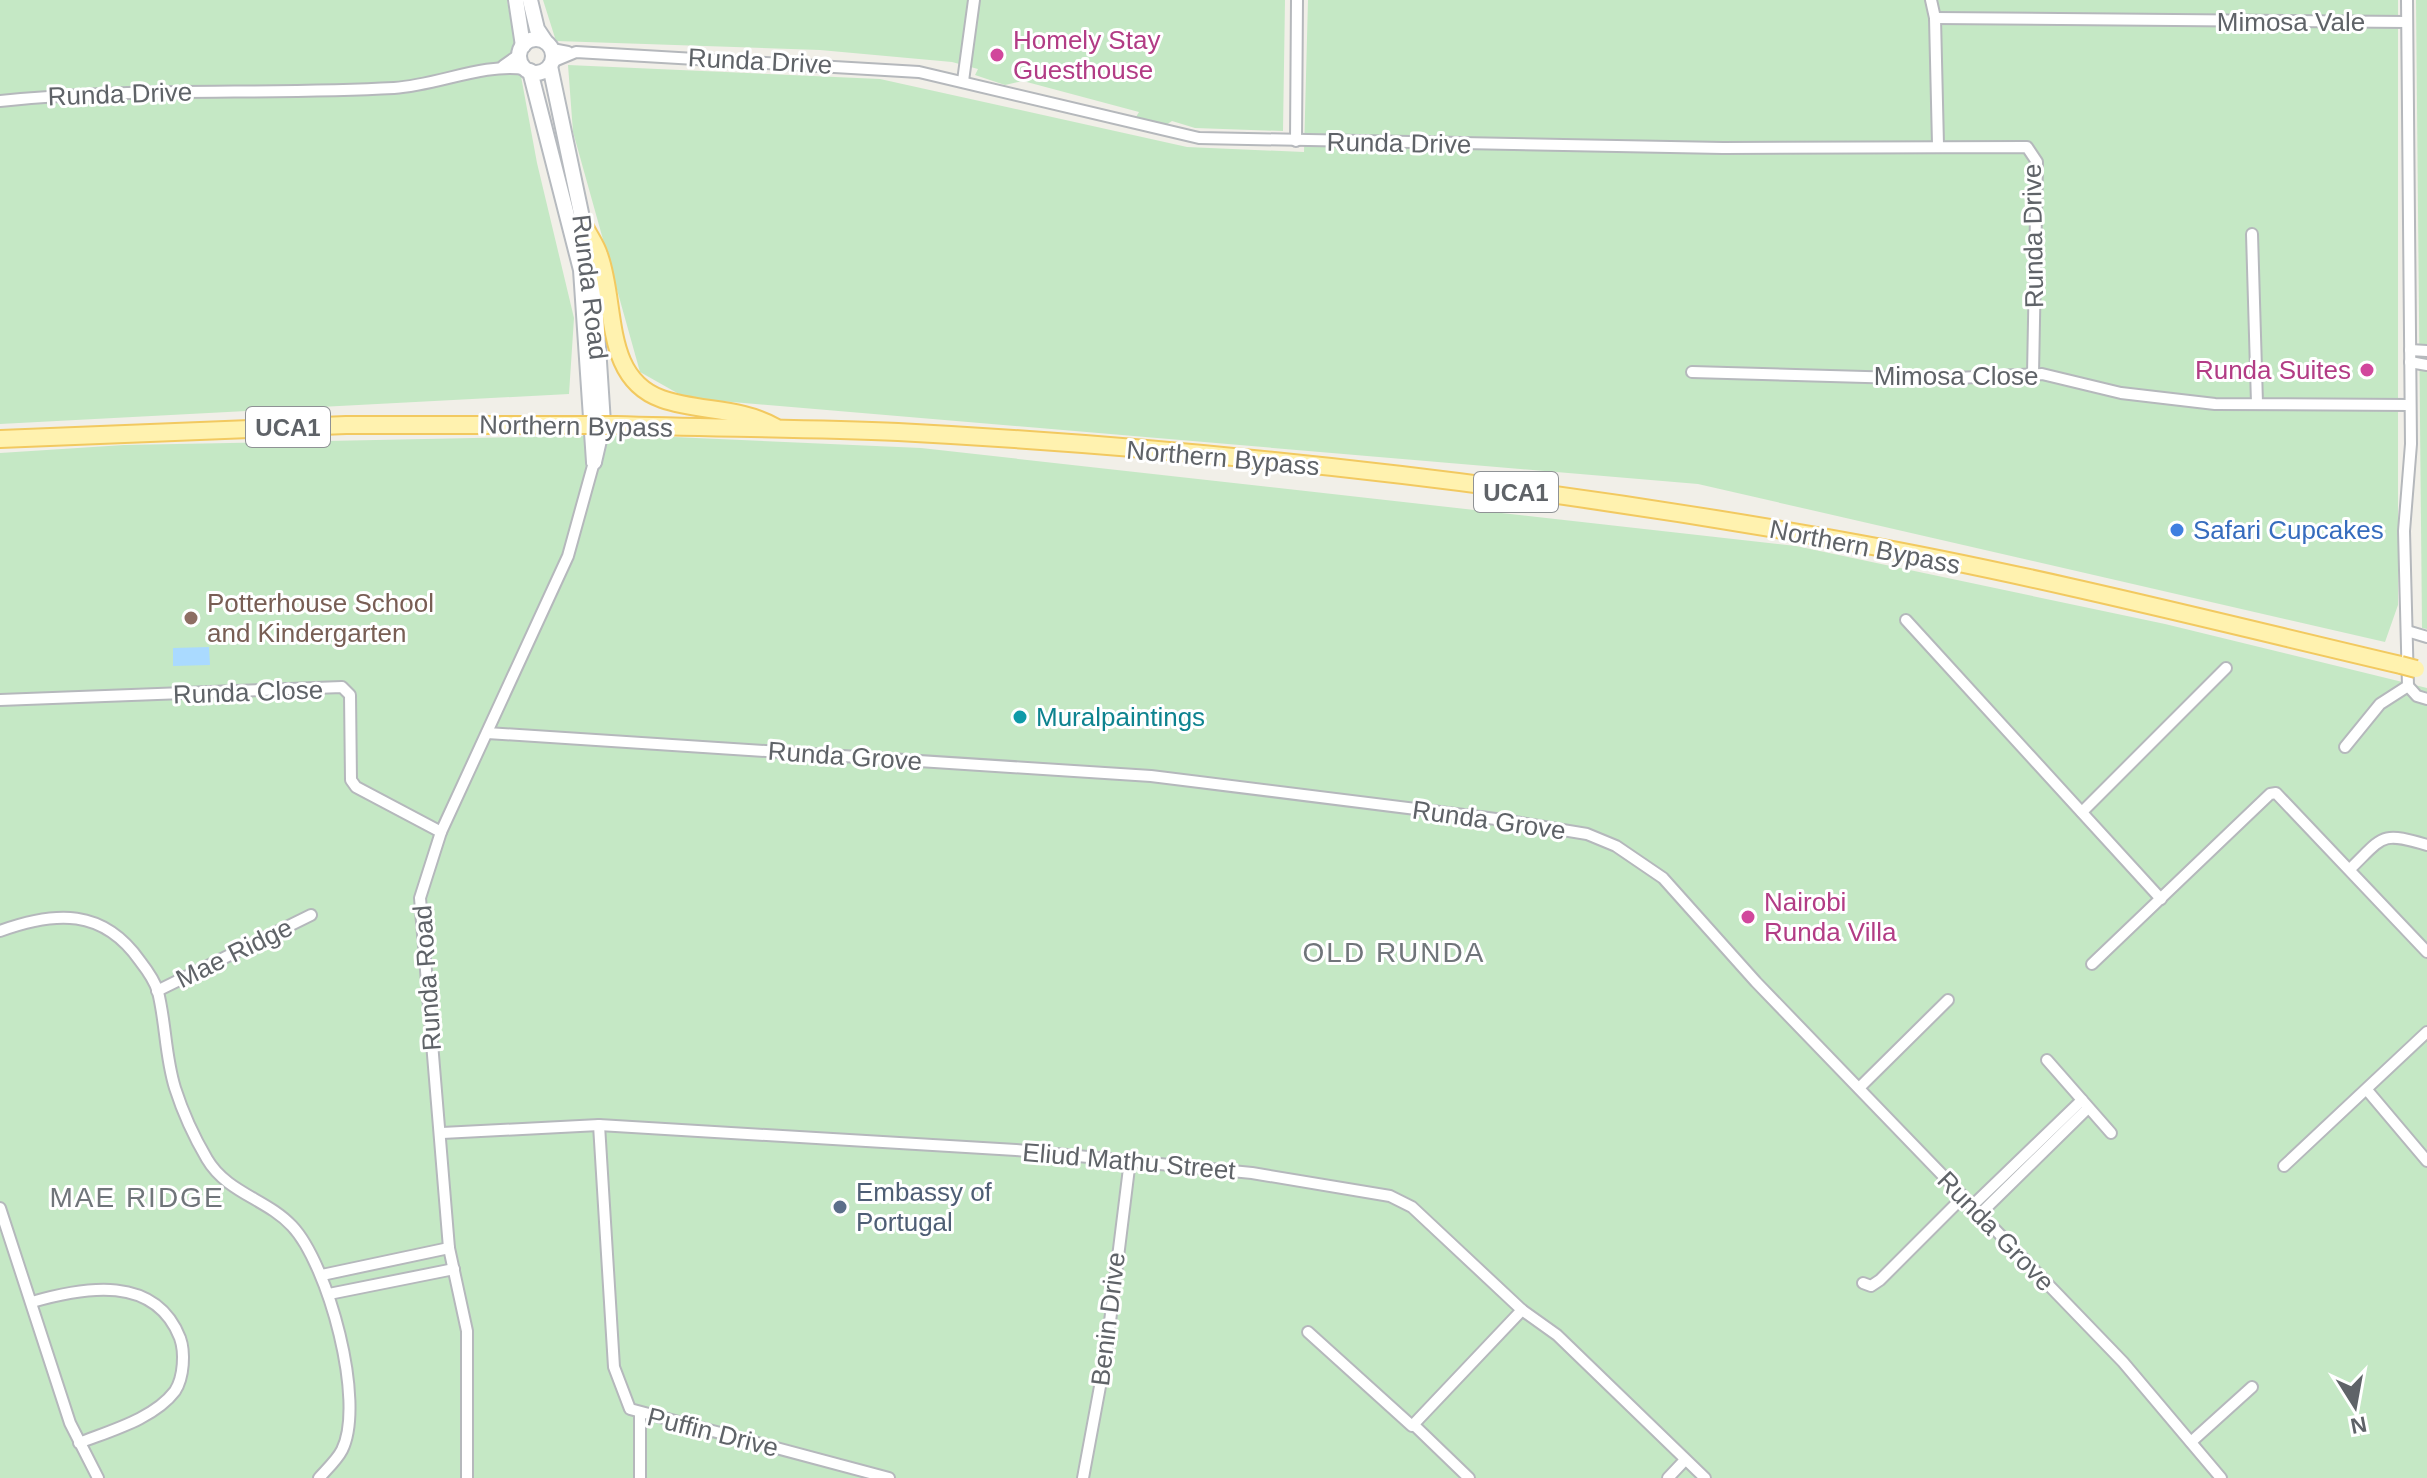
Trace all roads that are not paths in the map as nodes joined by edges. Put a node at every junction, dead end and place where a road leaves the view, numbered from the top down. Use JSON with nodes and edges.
{"nodes":[{"id":1,"x":516,"y":0,"type":"edge"},
{"id":2,"x":530,"y":0,"type":"edge"},
{"id":3,"x":974,"y":0,"type":"edge"},
{"id":4,"x":1297,"y":0,"type":"edge"},
{"id":5,"x":1931,"y":0,"type":"edge"},
{"id":6,"x":2407,"y":0,"type":"edge"},
{"id":7,"x":1935,"y":18,"type":"junction"},
{"id":8,"x":2407,"y":22,"type":"junction"},
{"id":9,"x":521,"y":50,"type":"junction"},
{"id":10,"x":550,"y":54,"type":"junction"},
{"id":11,"x":503,"y":66,"type":"junction"},
{"id":12,"x":528,"y":70,"type":"junction"},
{"id":13,"x":963,"y":81,"type":"junction"},
{"id":14,"x":0,"y":101,"type":"edge"},
{"id":15,"x":1296,"y":141,"type":"junction"},
{"id":16,"x":1938,"y":145,"type":"junction"},
{"id":17,"x":585,"y":227,"type":"junction"},
{"id":18,"x":2252,"y":234,"type":"dead end"},
{"id":19,"x":2416,"y":353,"type":"edge"},
{"id":20,"x":2427,"y":365,"type":"edge"},
{"id":21,"x":1692,"y":372,"type":"dead end"},
{"id":22,"x":2033,"y":374,"type":"junction"},
{"id":23,"x":2257,"y":403,"type":"junction"},
{"id":24,"x":2410,"y":405,"type":"junction"},
{"id":25,"x":780,"y":429,"type":"junction"},
{"id":26,"x":0,"y":439,"type":"edge"},
{"id":27,"x":594,"y":462,"type":"junction"},
{"id":28,"x":1906,"y":620,"type":"dead end"},
{"id":29,"x":2407,"y":631,"type":"junction"},
{"id":30,"x":2427,"y":637,"type":"edge"},
{"id":31,"x":2226,"y":668,"type":"dead end"},
{"id":32,"x":2415,"y":669,"type":"edge"},
{"id":33,"x":2408,"y":686,"type":"junction"},
{"id":34,"x":2427,"y":699,"type":"edge"},
{"id":35,"x":0,"y":700,"type":"edge"},
{"id":36,"x":487,"y":733,"type":"junction"},
{"id":37,"x":2345,"y":747,"type":"dead end"},
{"id":38,"x":2082,"y":812,"type":"junction"},
{"id":39,"x":441,"y":832,"type":"junction"},
{"id":40,"x":2427,"y":845,"type":"edge"},
{"id":41,"x":2350,"y":869,"type":"junction"},
{"id":42,"x":2161,"y":899,"type":"junction"},
{"id":43,"x":311,"y":915,"type":"dead end"},
{"id":44,"x":0,"y":931,"type":"edge"},
{"id":45,"x":2427,"y":952,"type":"edge"},
{"id":46,"x":2092,"y":964,"type":"dead end"},
{"id":47,"x":157,"y":991,"type":"junction"},
{"id":48,"x":1948,"y":1000,"type":"dead end"},
{"id":49,"x":2427,"y":1032,"type":"edge"},
{"id":50,"x":2047,"y":1060,"type":"dead end"},
{"id":51,"x":1859,"y":1088,"type":"junction"},
{"id":52,"x":2367,"y":1090,"type":"junction"},
{"id":53,"x":2085,"y":1104,"type":"junction"},
{"id":54,"x":599,"y":1125,"type":"junction"},
{"id":55,"x":442,"y":1133,"type":"junction"},
{"id":56,"x":2111,"y":1133,"type":"dead end"},
{"id":57,"x":1130,"y":1160,"type":"junction"},
{"id":58,"x":2427,"y":1161,"type":"edge"},
{"id":59,"x":2284,"y":1166,"type":"dead end"},
{"id":60,"x":1963,"y":1197,"type":"junction"},
{"id":61,"x":0,"y":1208,"type":"edge"},
{"id":62,"x":1976,"y":1210,"type":"junction"},
{"id":63,"x":449,"y":1248,"type":"junction"},
{"id":64,"x":454,"y":1269,"type":"junction"},
{"id":65,"x":322,"y":1275,"type":"junction"},
{"id":66,"x":1863,"y":1283,"type":"dead end"},
{"id":67,"x":329,"y":1294,"type":"junction"},
{"id":68,"x":32,"y":1302,"type":"junction"},
{"id":69,"x":1522,"y":1310,"type":"junction"},
{"id":70,"x":1308,"y":1332,"type":"dead end"},
{"id":71,"x":2252,"y":1387,"type":"dead end"},
{"id":72,"x":640,"y":1415,"type":"junction"},
{"id":73,"x":1415,"y":1426,"type":"junction"},
{"id":74,"x":2191,"y":1442,"type":"junction"},
{"id":75,"x":79,"y":1443,"type":"junction"},
{"id":76,"x":1685,"y":1460,"type":"junction"},
{"id":77,"x":98,"y":1478,"type":"edge"},
{"id":78,"x":319,"y":1478,"type":"edge"},
{"id":79,"x":467,"y":1478,"type":"edge"},
{"id":80,"x":640,"y":1478,"type":"edge"},
{"id":81,"x":889,"y":1478,"type":"edge"},
{"id":82,"x":1083,"y":1478,"type":"edge"},
{"id":83,"x":1469,"y":1478,"type":"edge"},
{"id":84,"x":1668,"y":1478,"type":"edge"},
{"id":85,"x":1705,"y":1478,"type":"edge"},
{"id":86,"x":2221,"y":1478,"type":"edge"}],
"edges":[{"from":1,"to":9,"type":"street"},
{"from":2,"to":10,"type":"street","name":"Runda Road"},
{"from":3,"to":13,"type":"street"},
{"from":4,"to":15,"type":"street"},
{"from":5,"to":7,"type":"street"},
{"from":6,"to":8,"type":"street"},
{"from":7,"to":8,"type":"street","name":"Mimosa Vale"},
{"from":7,"to":16,"type":"street"},
{"from":8,"to":19,"type":"street"},
{"from":9,"to":10,"type":"street","name":"Runda Drive"},
{"from":9,"to":11,"type":"street"},
{"from":9,"to":12,"type":"street"},
{"from":10,"to":12,"type":"street","name":"Runda Drive"},
{"from":10,"to":13,"type":"street","name":"Runda Drive"},
{"from":10,"to":17,"type":"street","name":"Runda Road"},
{"from":11,"to":12,"type":"street","name":"Runda Drive"},
{"from":11,"to":14,"type":"street","name":"Runda Drive"},
{"from":12,"to":27,"type":"street","name":"Runda Road"},
{"from":13,"to":15,"type":"street","name":"Runda Drive"},
{"from":15,"to":16,"type":"street","name":"Runda Drive"},
{"from":16,"to":22,"type":"street","name":"Runda Drive"},
{"from":17,"to":25,"type":"main road"},
{"from":17,"to":27,"type":"street","name":"Runda Road"},
{"from":18,"to":23,"type":"street"},
{"from":19,"to":20,"type":"street"},
{"from":19,"to":24,"type":"street"},
{"from":21,"to":22,"type":"street","name":"Mimosa Close"},
{"from":22,"to":23,"type":"street","name":"Mimosa Close"},
{"from":23,"to":24,"type":"street","name":"Mimosa Close"},
{"from":24,"to":29,"type":"street"},
{"from":25,"to":26,"type":"main road","name":"Northern Bypass","number":"UCA1","bridge":true},
{"from":25,"to":32,"type":"main road","name":"Northern Bypass","number":"UCA1"},
{"from":27,"to":36,"type":"street","name":"Runda Road"},
{"from":28,"to":38,"type":"street"},
{"from":29,"to":30,"type":"street"},
{"from":29,"to":33,"type":"street"},
{"from":31,"to":38,"type":"street"},
{"from":33,"to":34,"type":"street"},
{"from":33,"to":37,"type":"street"},
{"from":35,"to":39,"type":"street","name":"Runda Close"},
{"from":36,"to":39,"type":"street","name":"Runda Road"},
{"from":36,"to":51,"type":"street","name":"Runda Grove"},
{"from":38,"to":42,"type":"street"},
{"from":39,"to":55,"type":"street","name":"Runda Road"},
{"from":40,"to":41,"type":"street"},
{"from":41,"to":42,"type":"street"},
{"from":41,"to":45,"type":"street"},
{"from":42,"to":46,"type":"street"},
{"from":43,"to":47,"type":"street","name":"Mae Ridge"},
{"from":44,"to":47,"type":"street","name":"Mae Ridge"},
{"from":47,"to":65,"type":"street","name":"Mae Ridge"},
{"from":48,"to":51,"type":"street"},
{"from":49,"to":52,"type":"street"},
{"from":50,"to":53,"type":"street"},
{"from":51,"to":60,"type":"street","name":"Runda Grove"},
{"from":52,"to":58,"type":"street"},
{"from":52,"to":59,"type":"street"},
{"from":53,"to":56,"type":"street"},
{"from":53,"to":62,"type":"street"},
{"from":54,"to":55,"type":"street","name":"Eliud Mathu Street"},
{"from":54,"to":57,"type":"street","name":"Eliud Mathu Street"},
{"from":54,"to":72,"type":"street","name":"Puffin Drive"},
{"from":55,"to":63,"type":"street","name":"Runda Road"},
{"from":57,"to":69,"type":"street","name":"Eliud Mathu Street"},
{"from":57,"to":82,"type":"street","name":"Benin Drive"},
{"from":60,"to":62,"type":"street","name":"Runda Grove"},
{"from":60,"to":66,"type":"street"},
{"from":61,"to":68,"type":"street"},
{"from":62,"to":74,"type":"street","name":"Runda Grove"},
{"from":63,"to":64,"type":"street","name":"Runda Road"},
{"from":63,"to":65,"type":"street"},
{"from":64,"to":67,"type":"street"},
{"from":64,"to":79,"type":"street","name":"Runda Road"},
{"from":65,"to":67,"type":"street","name":"Mae Ridge"},
{"from":67,"to":78,"type":"street","name":"Mae Ridge"},
{"from":68,"to":75,"type":"street"},
{"from":68,"to":75,"type":"street"},
{"from":69,"to":73,"type":"street"},
{"from":69,"to":76,"type":"street","name":"Eliud Mathu Street"},
{"from":70,"to":73,"type":"street"},
{"from":71,"to":74,"type":"street"},
{"from":72,"to":80,"type":"street"},
{"from":72,"to":81,"type":"street","name":"Puffin Drive"},
{"from":73,"to":83,"type":"street"},
{"from":74,"to":86,"type":"street","name":"Runda Grove"},
{"from":75,"to":77,"type":"street"},
{"from":76,"to":84,"type":"street"},
{"from":76,"to":85,"type":"street","name":"Eliud Mathu Street"}]}
